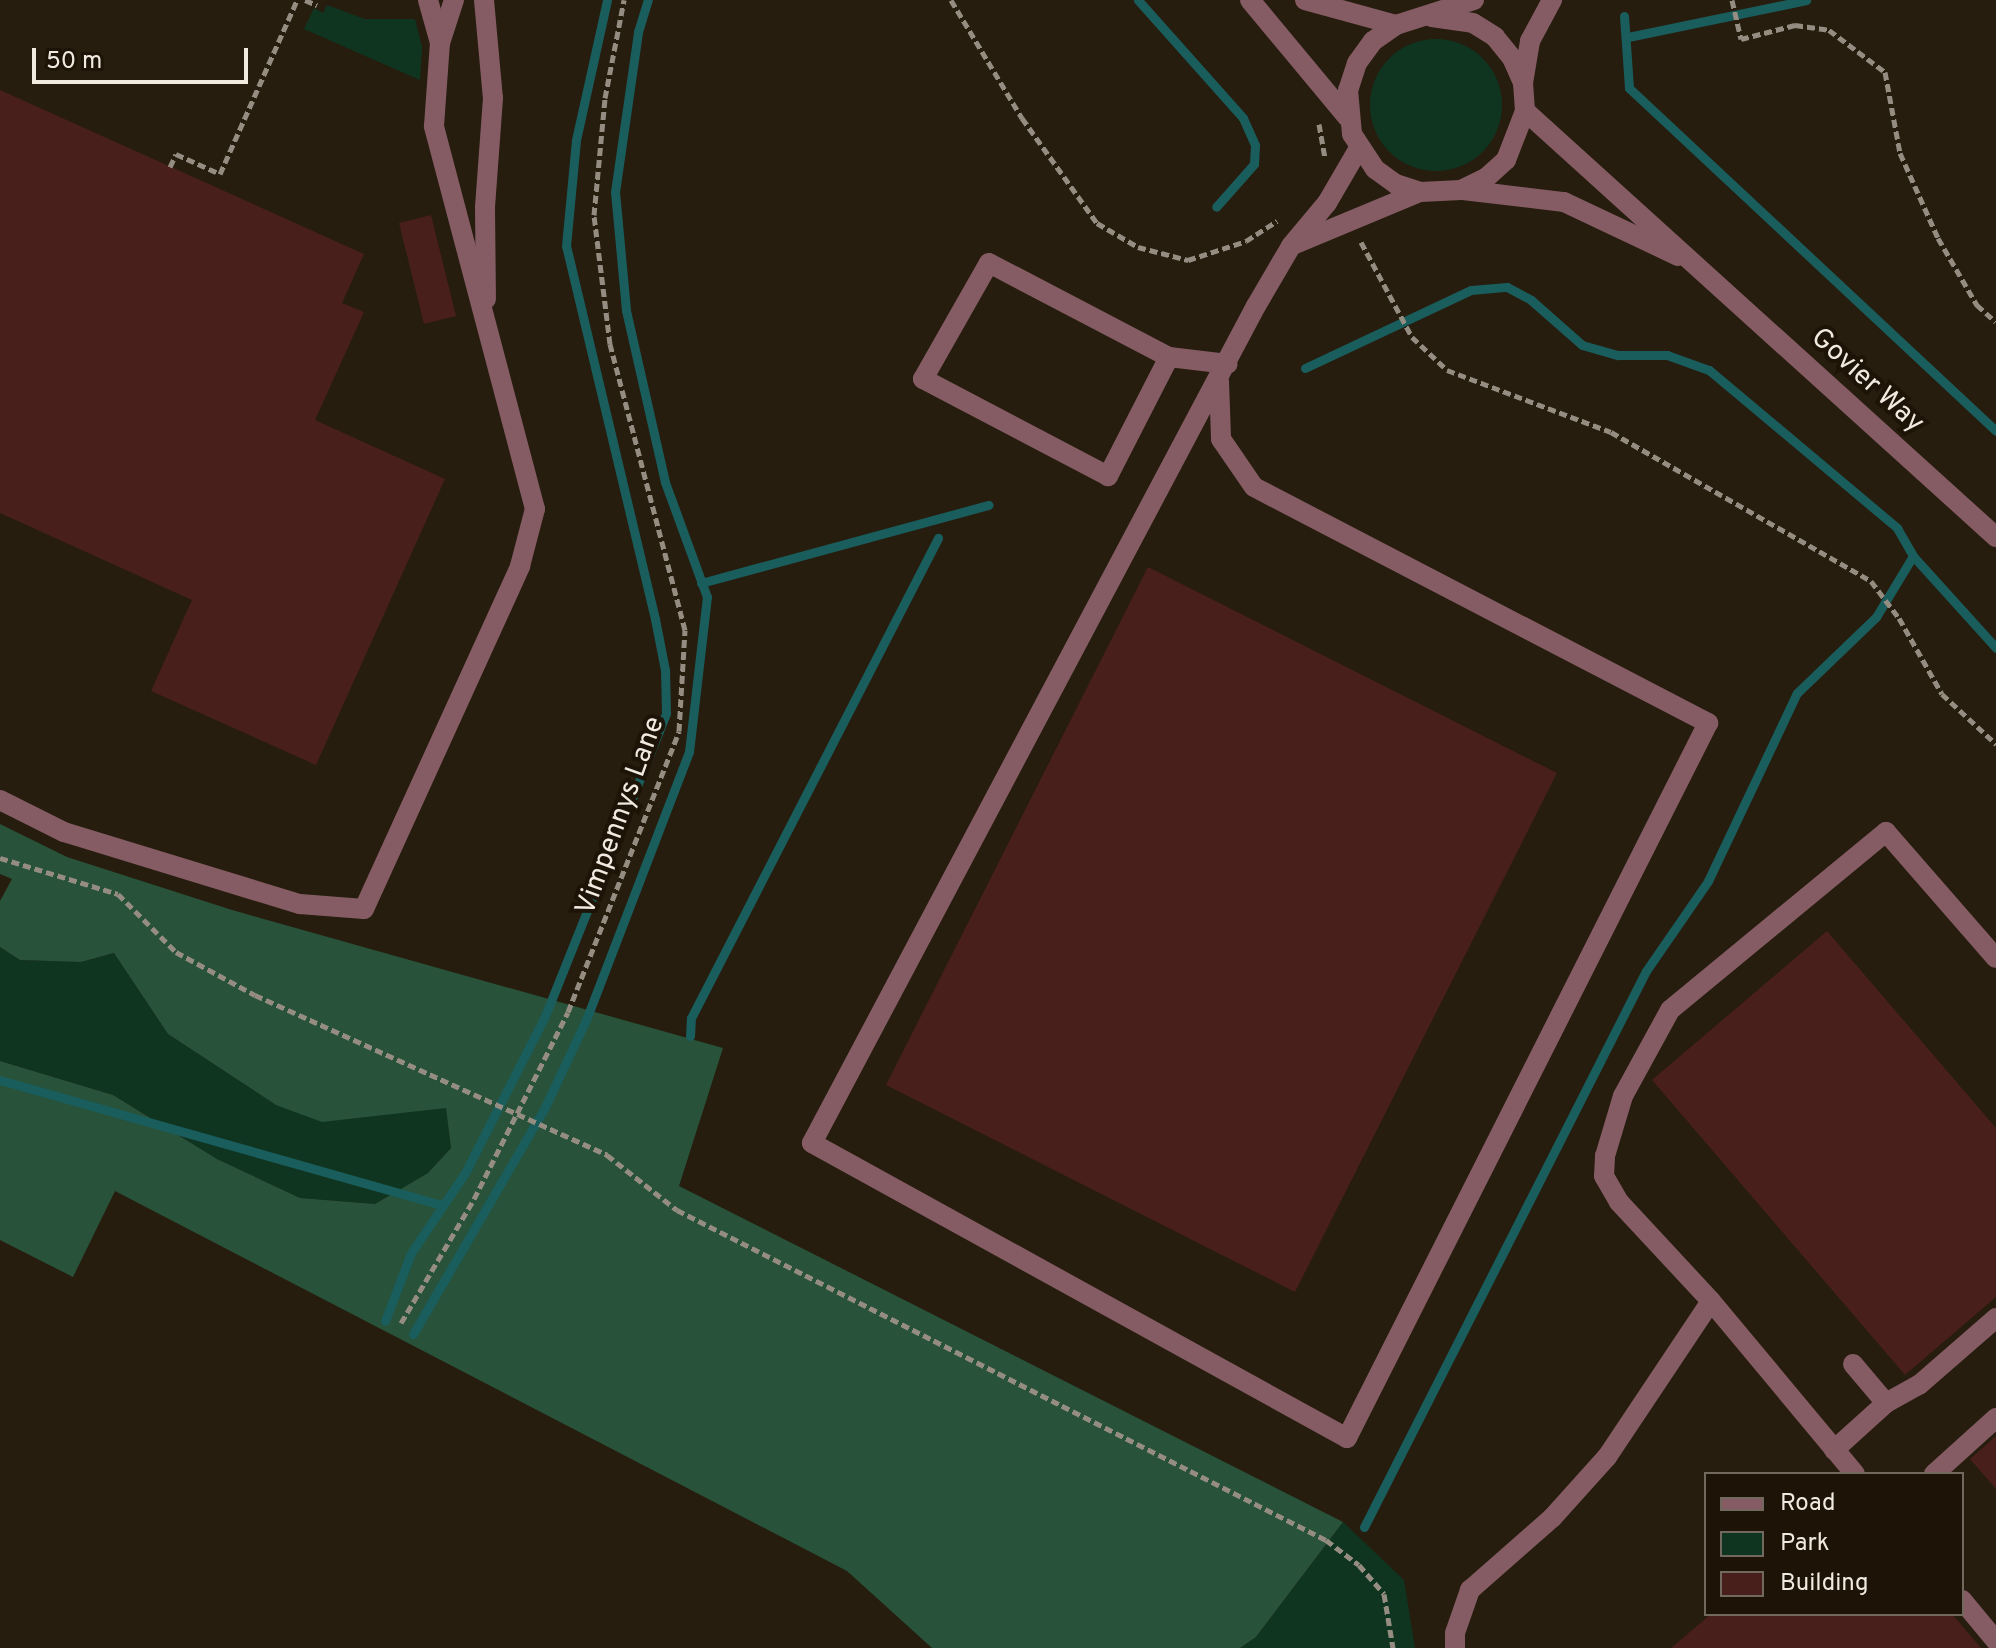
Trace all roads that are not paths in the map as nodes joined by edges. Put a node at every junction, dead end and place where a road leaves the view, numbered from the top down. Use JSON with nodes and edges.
{"nodes":[{"id":1,"x":428,"y":0,"type":"edge"},
{"id":2,"x":454,"y":0,"type":"edge"},
{"id":3,"x":484,"y":0,"type":"edge"},
{"id":4,"x":1250,"y":0,"type":"edge"},
{"id":5,"x":1305,"y":0,"type":"edge"},
{"id":6,"x":1474,"y":0,"type":"edge"},
{"id":7,"x":1552,"y":0,"type":"edge"},
{"id":8,"x":1420,"y":17,"type":"junction"},
{"id":9,"x":1396,"y":25,"type":"junction"},
{"id":10,"x":440,"y":43,"type":"junction"},
{"id":11,"x":1523,"y":83,"type":"junction"},
{"id":12,"x":1525,"y":111,"type":"junction"},
{"id":13,"x":1348,"y":118,"type":"junction"},
{"id":14,"x":1359,"y":148,"type":"junction"},
{"id":15,"x":1461,"y":190,"type":"junction"},
{"id":16,"x":1420,"y":192,"type":"junction"},
{"id":17,"x":1291,"y":246,"type":"junction"},
{"id":18,"x":1700,"y":266,"type":"junction"},
{"id":19,"x":486,"y":336,"type":"junction"},
{"id":20,"x":1169,"y":357,"type":"junction"},
{"id":21,"x":1224,"y":372,"type":"junction"},
{"id":22,"x":1996,"y":537,"type":"edge"},
{"id":23,"x":0,"y":800,"type":"edge"},
{"id":24,"x":1996,"y":958,"type":"edge"},
{"id":25,"x":1711,"y":1301,"type":"junction"},
{"id":26,"x":1996,"y":1318,"type":"edge"},
{"id":27,"x":1853,"y":1364,"type":"dead end"},
{"id":28,"x":1886,"y":1403,"type":"junction"},
{"id":29,"x":1996,"y":1418,"type":"edge"},
{"id":30,"x":1834,"y":1450,"type":"junction"},
{"id":31,"x":1853,"y":1472,"type":"edge"},
{"id":32,"x":1936,"y":1472,"type":"edge"},
{"id":33,"x":1964,"y":1602,"type":"edge"},
{"id":34,"x":1996,"y":1641,"type":"edge"},
{"id":35,"x":1455,"y":1648,"type":"edge"}],
"edges":[{"from":1,"to":10,"type":"street"},
{"from":2,"to":10,"type":"street"},
{"from":3,"to":19,"type":"street"},
{"from":4,"to":13,"type":"street"},
{"from":5,"to":9,"type":"street"},
{"from":6,"to":8,"type":"street"},
{"from":7,"to":11,"type":"street"},
{"from":8,"to":9,"type":"street"},
{"from":8,"to":11,"type":"street"},
{"from":9,"to":13,"type":"street"},
{"from":10,"to":19,"type":"street"},
{"from":11,"to":12,"type":"street"},
{"from":12,"to":15,"type":"street"},
{"from":12,"to":18,"type":"street","name":"Govier Way"},
{"from":13,"to":14,"type":"street"},
{"from":14,"to":16,"type":"street"},
{"from":14,"to":17,"type":"street"},
{"from":15,"to":16,"type":"street"},
{"from":15,"to":18,"type":"street","name":"Govier Way"},
{"from":16,"to":17,"type":"street"},
{"from":17,"to":21,"type":"street"},
{"from":18,"to":22,"type":"street","name":"Govier Way"},
{"from":19,"to":23,"type":"street"},
{"from":20,"to":20,"type":"street"},
{"from":20,"to":21,"type":"street"},
{"from":21,"to":21,"type":"street"},
{"from":24,"to":25,"type":"street"},
{"from":25,"to":30,"type":"street"},
{"from":25,"to":35,"type":"street"},
{"from":26,"to":28,"type":"street"},
{"from":27,"to":28,"type":"street"},
{"from":28,"to":30,"type":"street"},
{"from":29,"to":32,"type":"street"},
{"from":30,"to":31,"type":"street"},
{"from":33,"to":34,"type":"street"}]}
